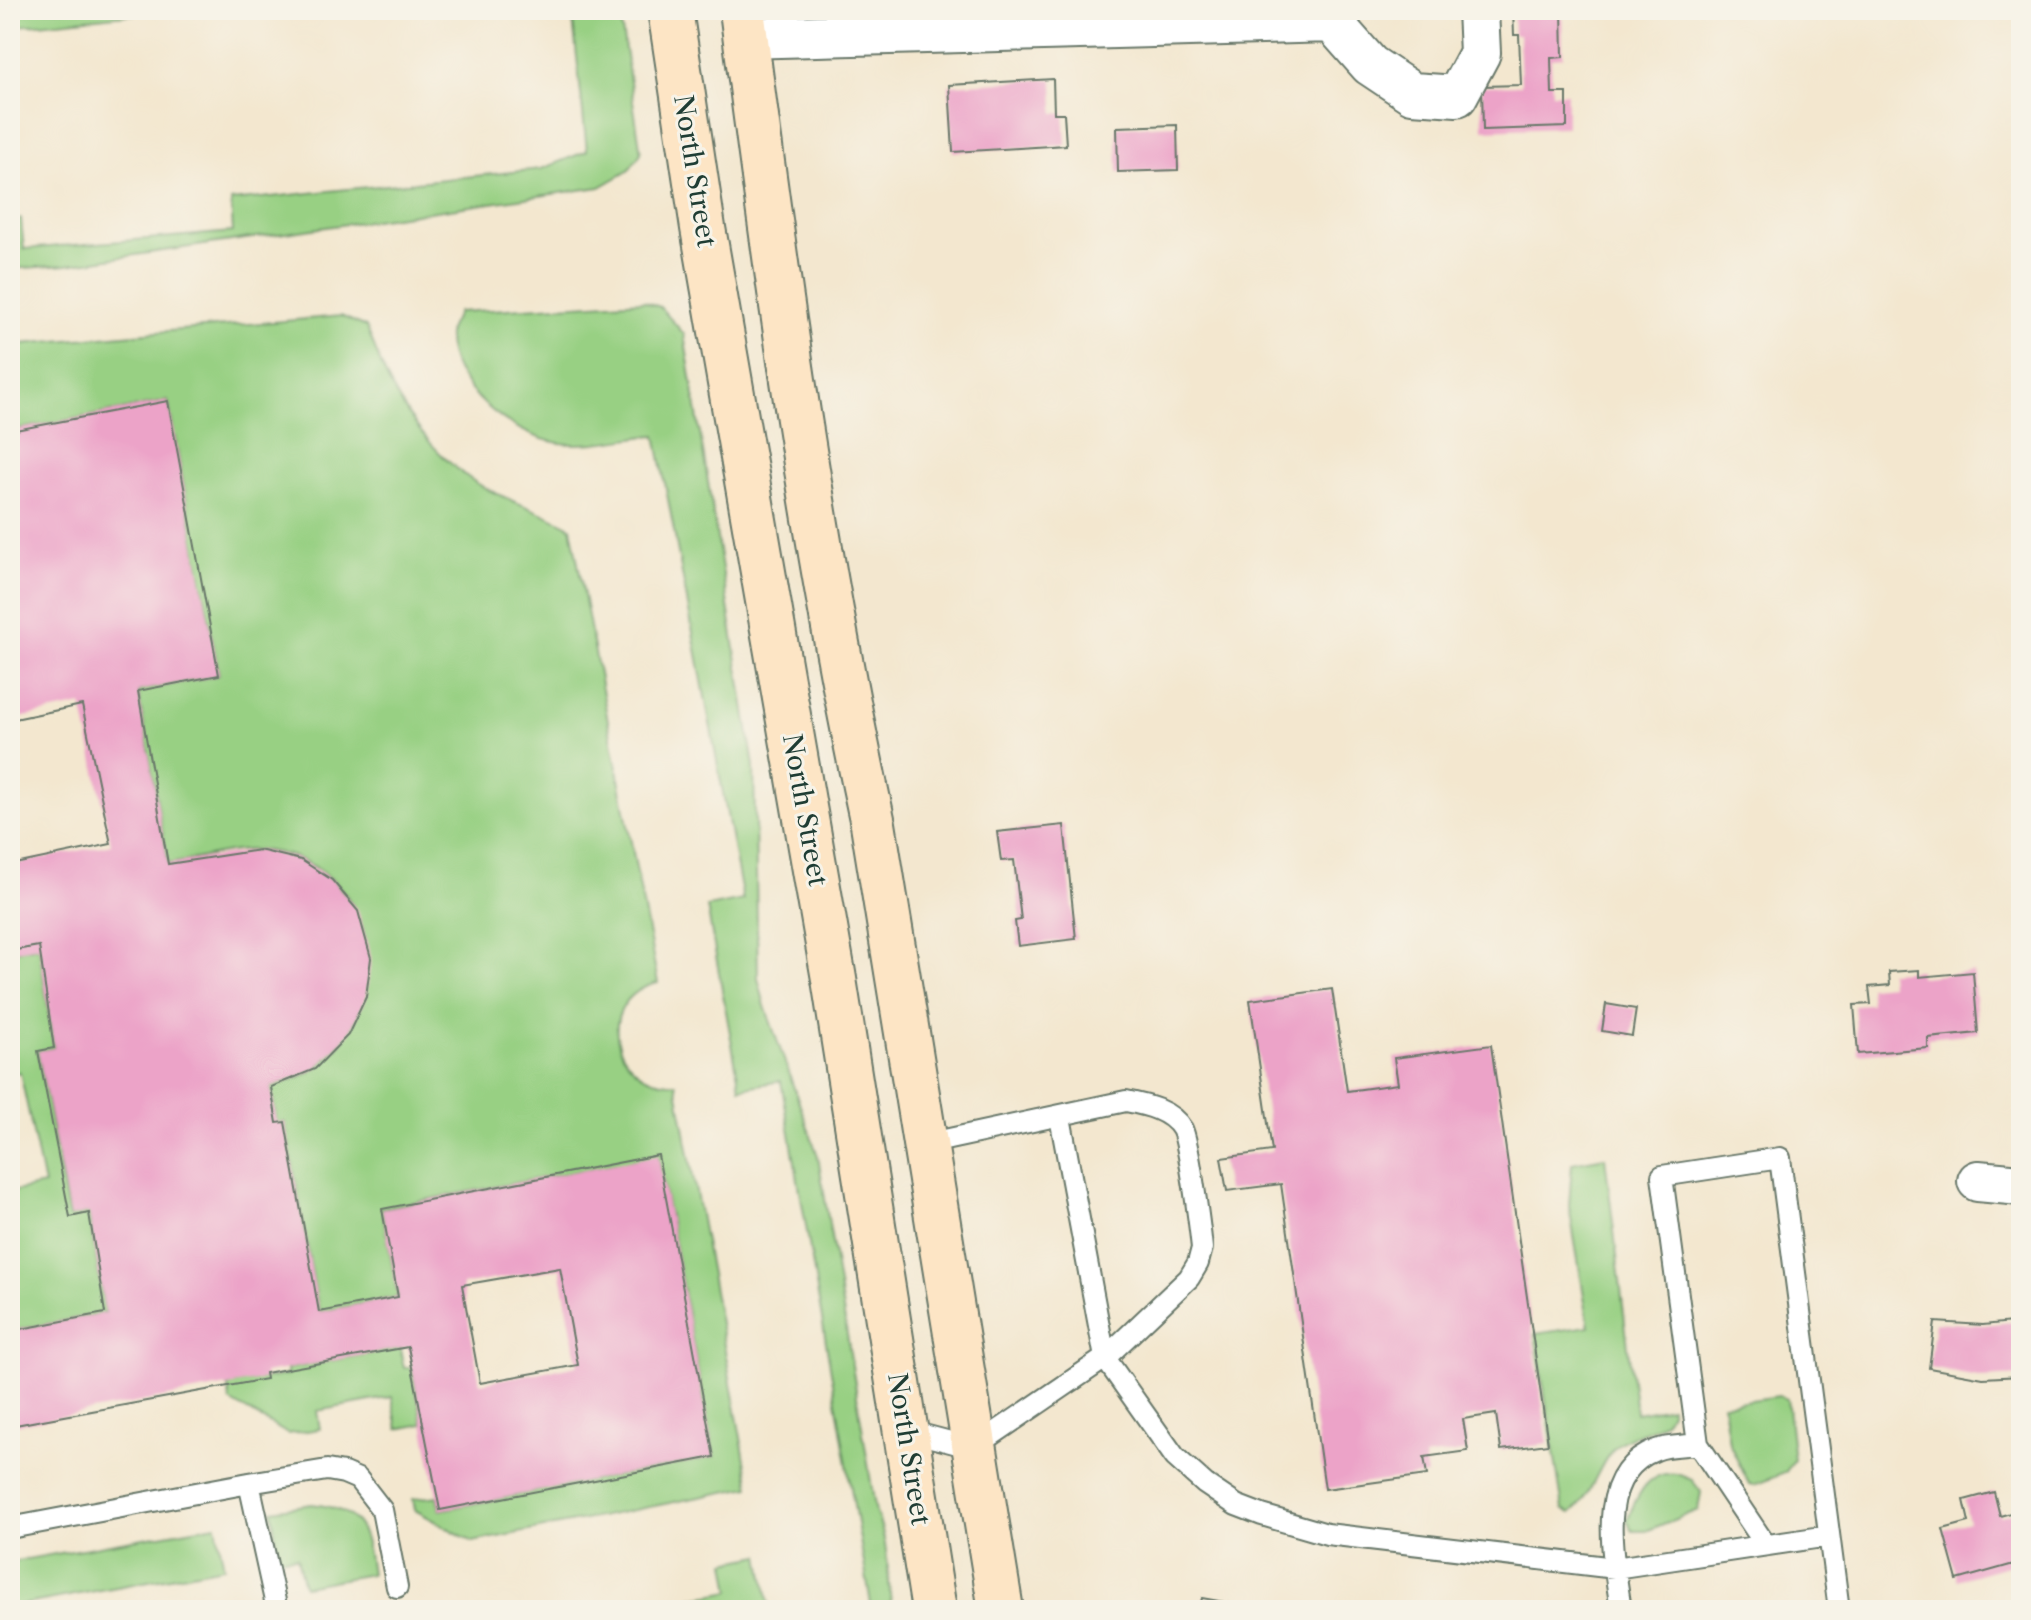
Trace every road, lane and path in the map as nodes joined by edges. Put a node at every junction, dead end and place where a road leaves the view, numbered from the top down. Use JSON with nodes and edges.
{"nodes":[{"id":1,"x":670,"y":10,"type":"edge"},
{"id":2,"x":1478,"y":10,"type":"edge"},
{"id":3,"x":1337,"y":16,"type":"edge"},
{"id":4,"x":744,"y":24,"type":"edge"},
{"id":5,"x":1060,"y":1117,"type":"junction"},
{"id":6,"x":926,"y":1144,"type":"junction"},
{"id":7,"x":1978,"y":1181,"type":"dead end"},
{"id":8,"x":2021,"y":1185,"type":"edge"},
{"id":9,"x":1105,"y":1358,"type":"junction"},
{"id":10,"x":905,"y":1430,"type":"junction"},
{"id":11,"x":1698,"y":1444,"type":"junction"},
{"id":12,"x":973,"y":1448,"type":"junction"},
{"id":13,"x":249,"y":1483,"type":"junction"},
{"id":14,"x":10,"y":1528,"type":"edge"},
{"id":15,"x":1829,"y":1536,"type":"junction"},
{"id":16,"x":1765,"y":1544,"type":"junction"},
{"id":17,"x":1615,"y":1568,"type":"junction"},
{"id":18,"x":397,"y":1587,"type":"dead end"},
{"id":19,"x":277,"y":1610,"type":"edge"},
{"id":20,"x":934,"y":1610,"type":"edge"},
{"id":21,"x":1001,"y":1610,"type":"edge"},
{"id":22,"x":1621,"y":1610,"type":"edge"},
{"id":23,"x":1839,"y":1610,"type":"edge"}],
"edges":[{"from":1,"to":10,"type":"main road","name":"North Street"},
{"from":2,"to":3,"type":"street"},
{"from":3,"to":4,"type":"street"},
{"from":4,"to":6,"type":"main road"},
{"from":5,"to":6,"type":"lane"},
{"from":5,"to":9,"type":"lane"},
{"from":5,"to":9,"type":"lane"},
{"from":6,"to":12,"type":"main road"},
{"from":7,"to":8,"type":"street"},
{"from":9,"to":12,"type":"lane"},
{"from":9,"to":17,"type":"lane"},
{"from":10,"to":12,"type":"lane"},
{"from":10,"to":20,"type":"main road","name":"North Street"},
{"from":11,"to":15,"type":"lane"},
{"from":11,"to":16,"type":"lane"},
{"from":11,"to":17,"type":"lane"},
{"from":12,"to":21,"type":"main road"},
{"from":13,"to":14,"type":"lane"},
{"from":13,"to":18,"type":"lane"},
{"from":13,"to":19,"type":"lane"},
{"from":15,"to":16,"type":"lane"},
{"from":15,"to":23,"type":"lane"},
{"from":16,"to":17,"type":"lane"},
{"from":17,"to":22,"type":"lane"}]}
